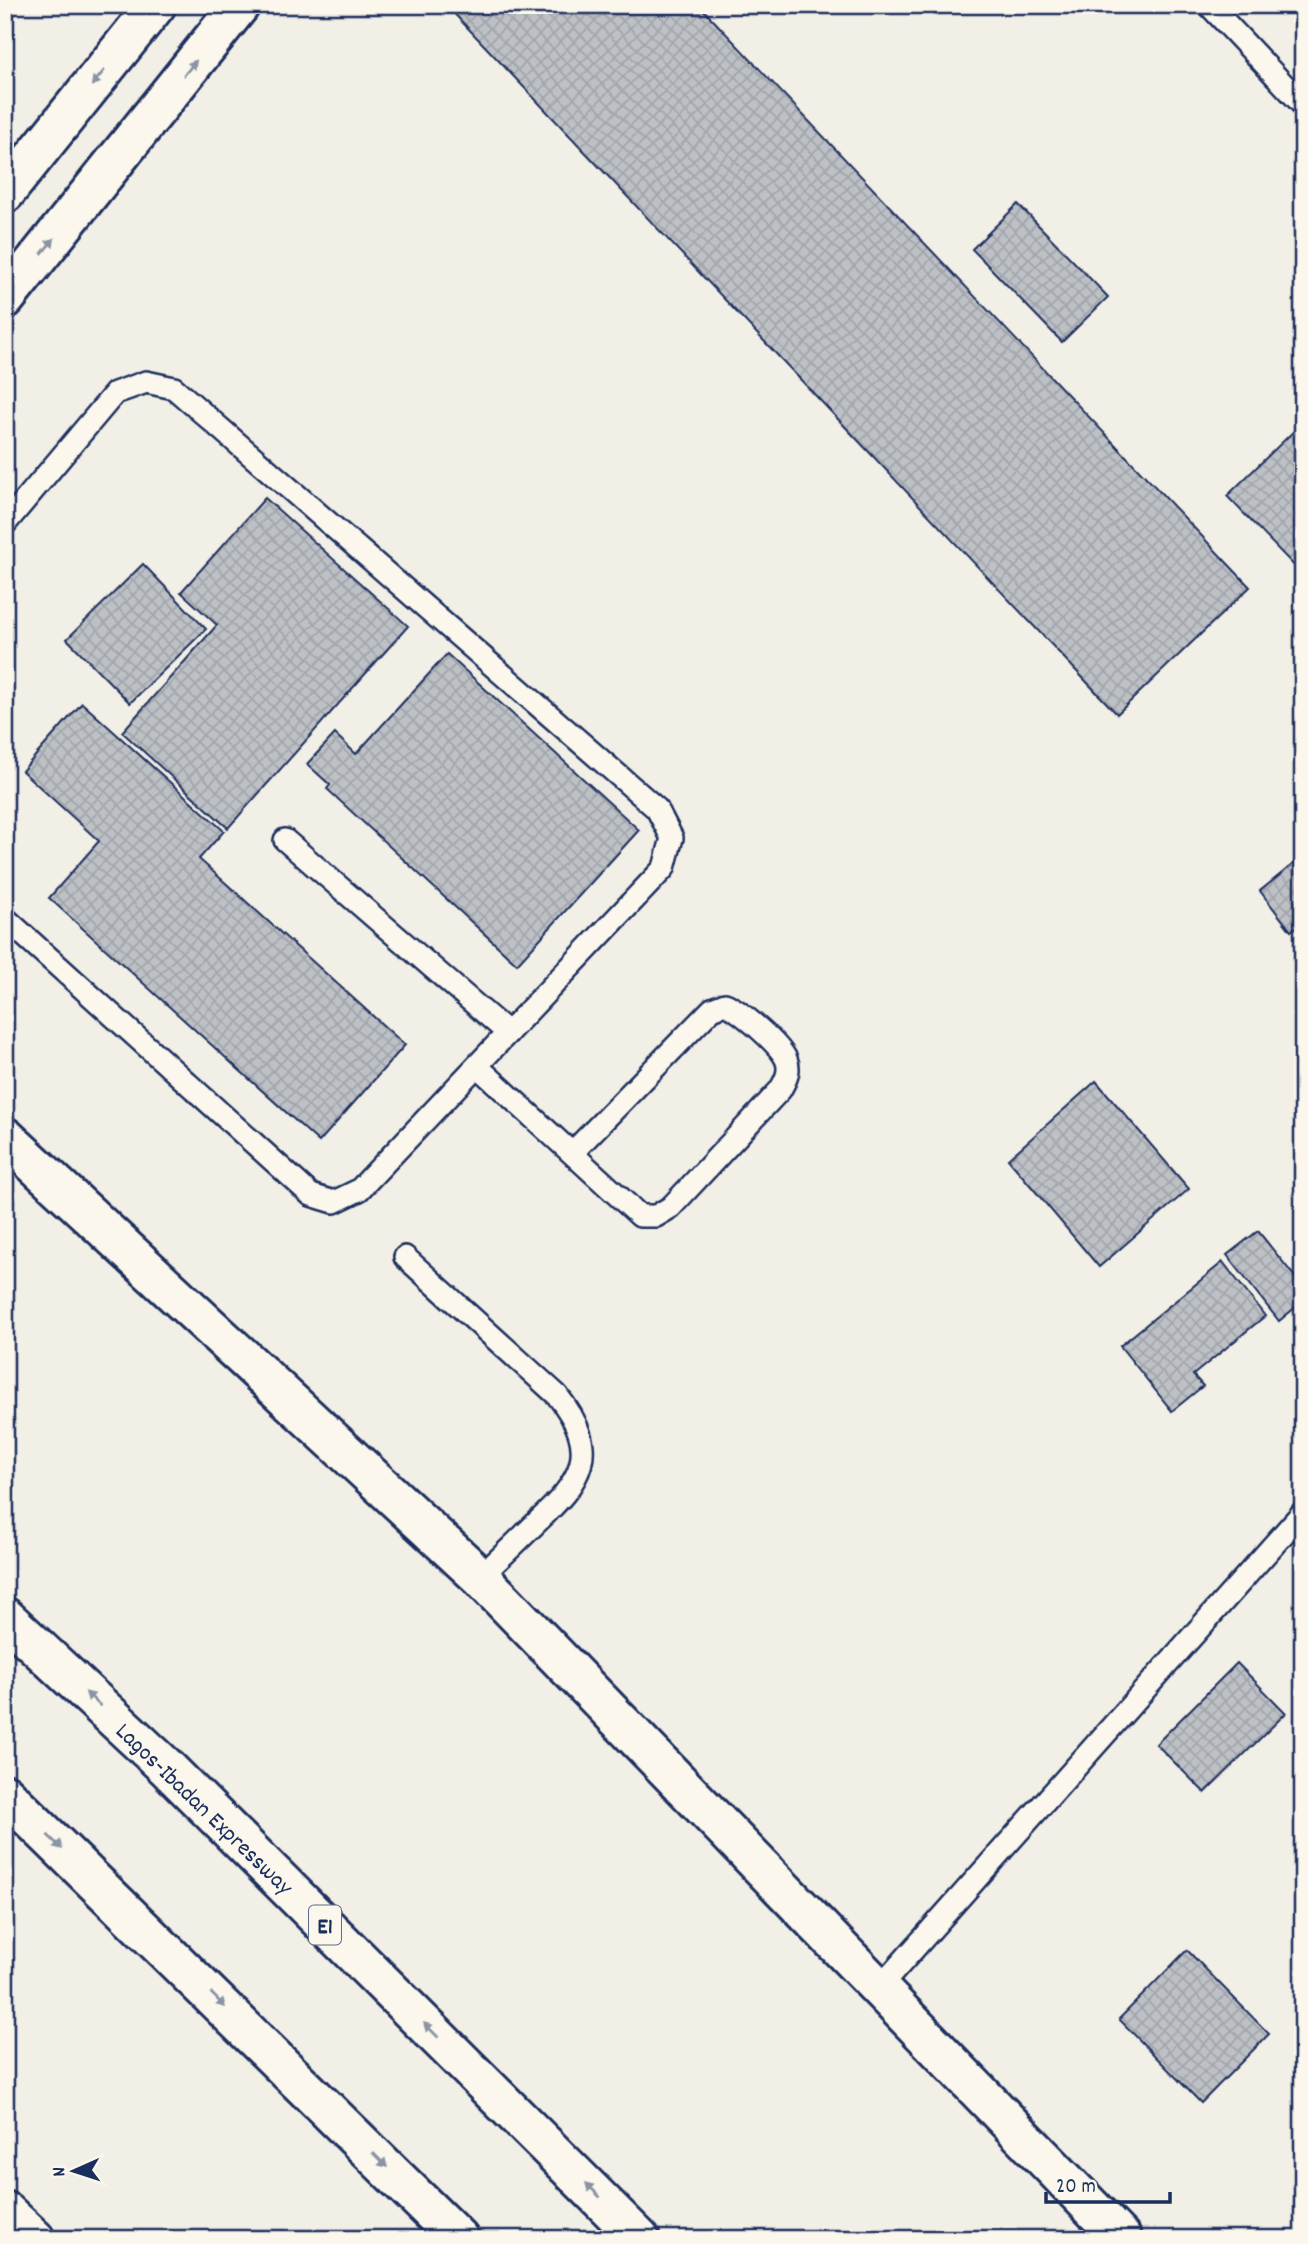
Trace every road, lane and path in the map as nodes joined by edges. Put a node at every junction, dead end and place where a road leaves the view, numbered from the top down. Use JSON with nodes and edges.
{"nodes":[{"id":1,"x":156,"y":5,"type":"edge"},
{"id":2,"x":240,"y":5,"type":"edge"},
{"id":3,"x":1209,"y":5,"type":"edge"},
{"id":4,"x":1303,"y":105,"type":"edge"},
{"id":5,"x":5,"y":193,"type":"edge"},
{"id":6,"x":5,"y":299,"type":"edge"},
{"id":7,"x":5,"y":524,"type":"edge"},
{"id":8,"x":285,"y":840,"type":"dead end"},
{"id":9,"x":5,"y":918,"type":"edge"},
{"id":10,"x":508,"y":1033,"type":"junction"},
{"id":11,"x":477,"y":1066,"type":"junction"},
{"id":12,"x":5,"y":1137,"type":"edge"},
{"id":13,"x":572,"y":1153,"type":"junction"},
{"id":14,"x":405,"y":1257,"type":"dead end"},
{"id":15,"x":1303,"y":1511,"type":"edge"},
{"id":16,"x":480,"y":1577,"type":"junction"},
{"id":17,"x":5,"y":1617,"type":"edge"},
{"id":18,"x":5,"y":1794,"type":"edge"},
{"id":19,"x":880,"y":1987,"type":"junction"},
{"id":20,"x":5,"y":2211,"type":"edge"},
{"id":21,"x":35,"y":2239,"type":"edge"},
{"id":22,"x":459,"y":2239,"type":"edge"},
{"id":23,"x":640,"y":2239,"type":"edge"},
{"id":24,"x":1122,"y":2239,"type":"edge"}],
"edges":[{"from":1,"to":5,"type":"main road","one_way":true},
{"from":6,"to":2,"type":"main road","one_way":true},
{"from":3,"to":4,"type":"lane"},
{"from":7,"to":10,"type":"lane"},
{"from":8,"to":10,"type":"lane"},
{"from":9,"to":11,"type":"lane"},
{"from":10,"to":11,"type":"lane"},
{"from":11,"to":13,"type":"lane"},
{"from":12,"to":16,"type":"main road"},
{"from":13,"to":13,"type":"lane"},
{"from":14,"to":16,"type":"lane"},
{"from":15,"to":19,"type":"lane"},
{"from":16,"to":19,"type":"main road"},
{"from":23,"to":17,"type":"main road","name":"Lagos-Ibadan Expressway","number":"E1","one_way":true},
{"from":18,"to":22,"type":"main road","one_way":true},
{"from":19,"to":24,"type":"main road"},
{"from":20,"to":21,"type":"main road"}]}
